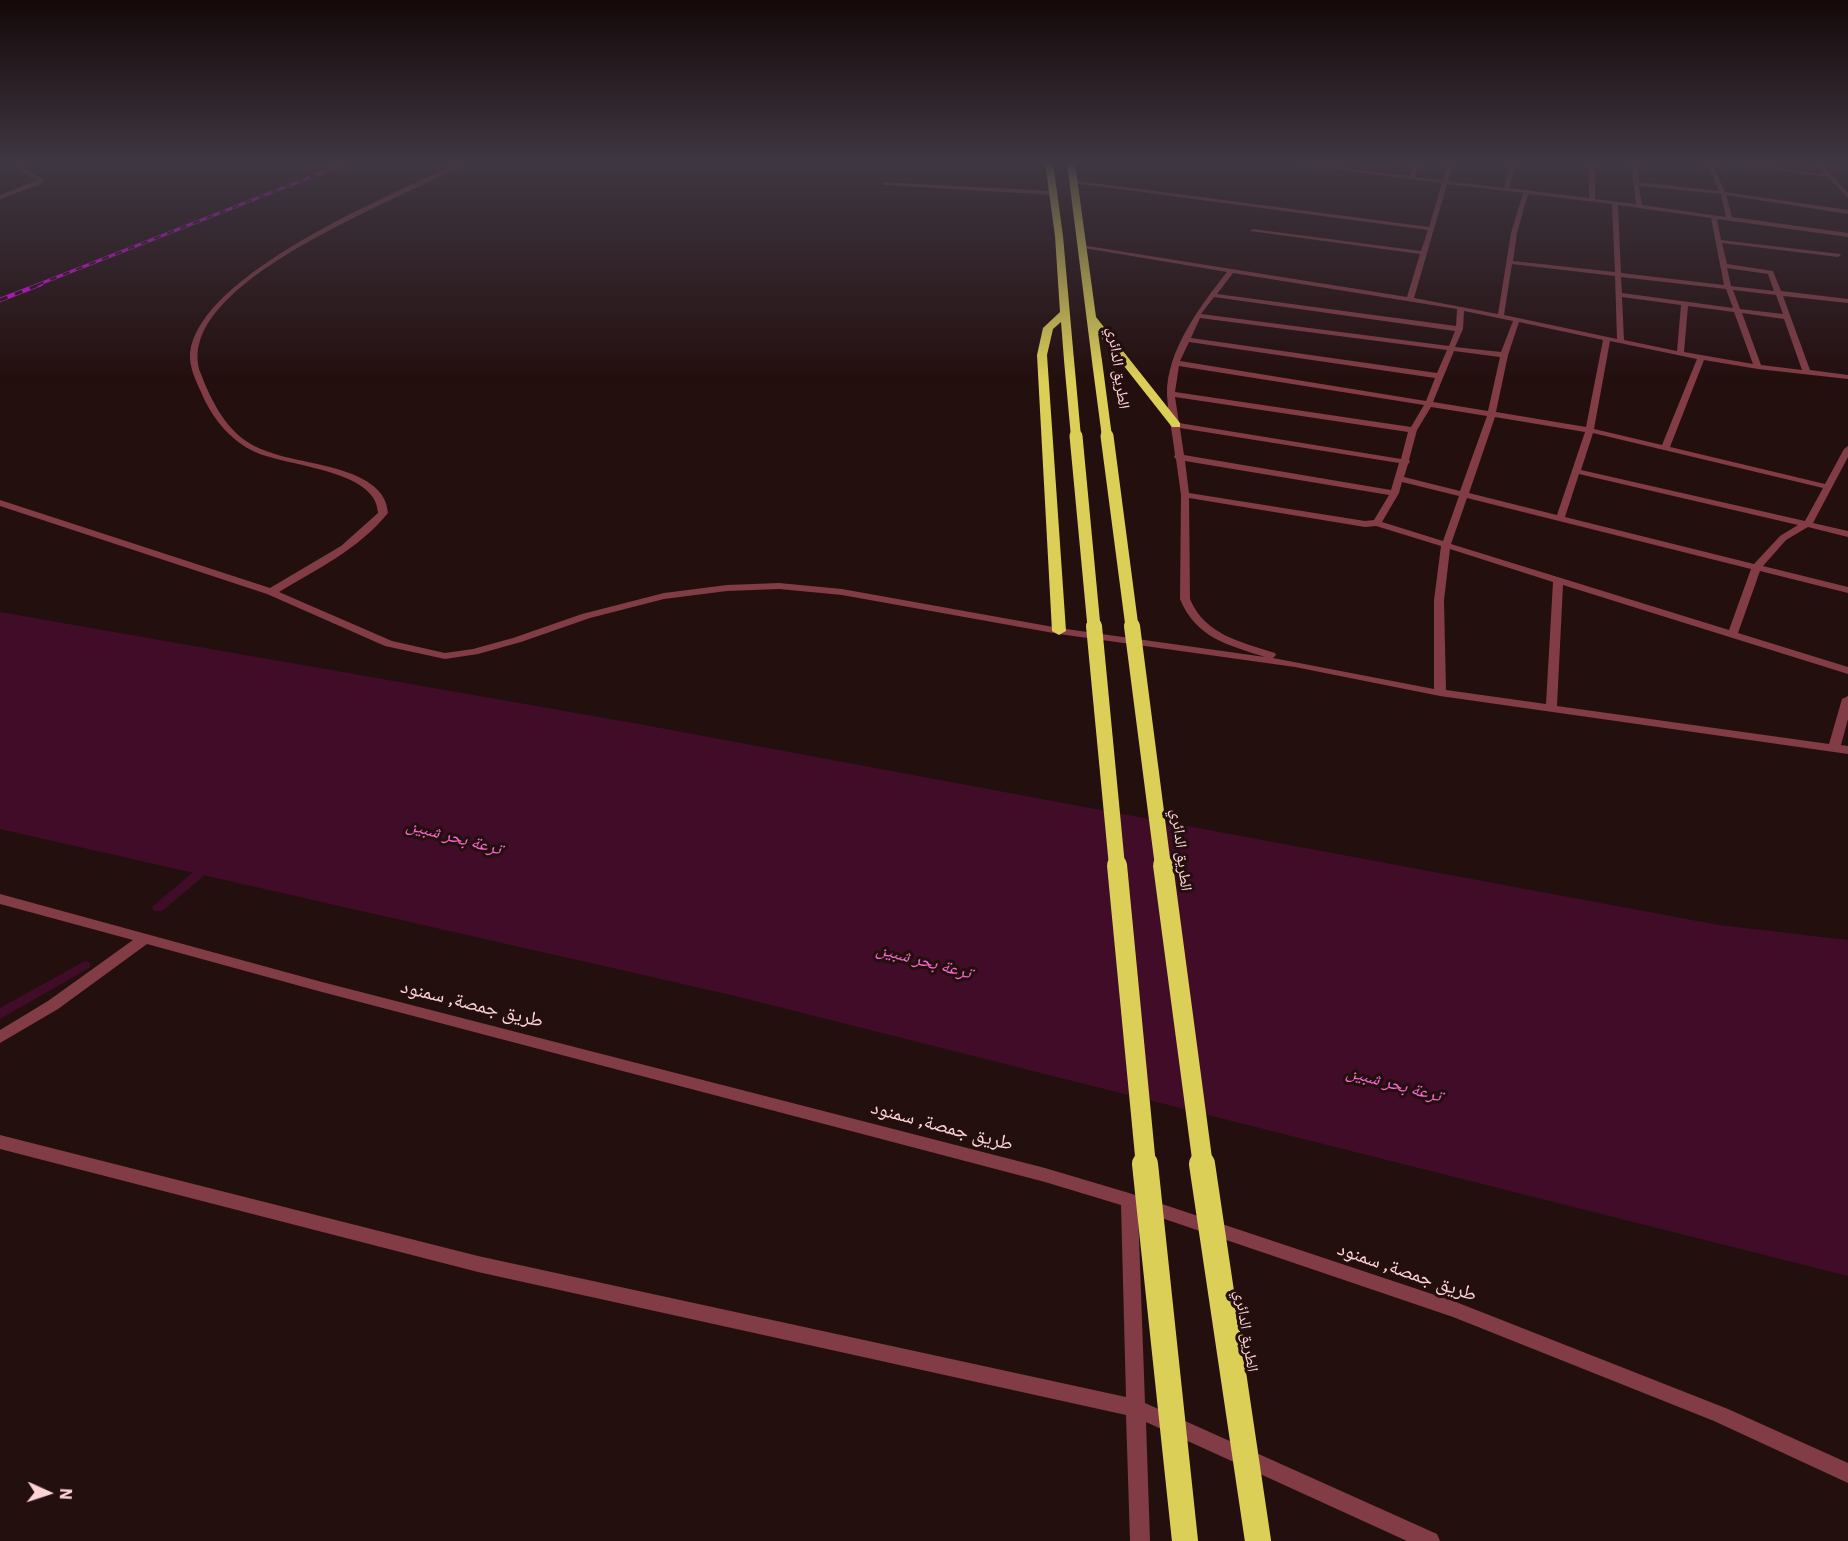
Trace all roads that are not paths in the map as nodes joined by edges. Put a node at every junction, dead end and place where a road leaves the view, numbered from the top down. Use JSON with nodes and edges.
{"nodes":[{"id":1,"x":318,"y":235,"type":"edge"},
{"id":2,"x":1057,"y":235,"type":"edge"},
{"id":3,"x":1080,"y":235,"type":"edge"},
{"id":4,"x":1283,"y":235,"type":"edge"},
{"id":5,"x":1429,"y":235,"type":"edge"},
{"id":6,"x":1514,"y":235,"type":"edge"},
{"id":7,"x":1616,"y":235,"type":"edge"},
{"id":8,"x":1717,"y":235,"type":"edge"},
{"id":9,"x":1718,"y":241,"type":"junction"},
{"id":10,"x":1081,"y":247,"type":"junction"},
{"id":11,"x":1424,"y":253,"type":"junction"},
{"id":12,"x":1838,"y":255,"type":"dead end"},
{"id":13,"x":1509,"y":262,"type":"junction"},
{"id":14,"x":1723,"y":265,"type":"junction"},
{"id":15,"x":1231,"y":271,"type":"junction"},
{"id":16,"x":1617,"y":275,"type":"junction"},
{"id":17,"x":1728,"y":286,"type":"junction"},
{"id":18,"x":1778,"y":292,"type":"junction"},
{"id":19,"x":1213,"y":295,"type":"junction"},
{"id":20,"x":1619,"y":295,"type":"junction"},
{"id":21,"x":1410,"y":298,"type":"junction"},
{"id":22,"x":1848,"y":301,"type":"edge"},
{"id":23,"x":1685,"y":304,"type":"junction"},
{"id":24,"x":1461,"y":308,"type":"junction"},
{"id":25,"x":1737,"y":311,"type":"junction"},
{"id":26,"x":1065,"y":313,"type":"junction"},
{"id":27,"x":1501,"y":315,"type":"junction"},
{"id":28,"x":1091,"y":316,"type":"junction"},
{"id":29,"x":1198,"y":316,"type":"junction"},
{"id":30,"x":1787,"y":316,"type":"junction"},
{"id":31,"x":1517,"y":319,"type":"junction"},
{"id":32,"x":1459,"y":329,"type":"junction"},
{"id":33,"x":1607,"y":339,"type":"junction"},
{"id":34,"x":1187,"y":340,"type":"junction"},
{"id":35,"x":1621,"y":343,"type":"junction"},
{"id":36,"x":1450,"y":348,"type":"junction"},
{"id":37,"x":1680,"y":354,"type":"junction"},
{"id":38,"x":1504,"y":355,"type":"junction"},
{"id":39,"x":1701,"y":358,"type":"junction"},
{"id":40,"x":1176,"y":363,"type":"junction"},
{"id":41,"x":1758,"y":367,"type":"junction"},
{"id":42,"x":1807,"y":373,"type":"junction"},
{"id":43,"x":1440,"y":376,"type":"junction"},
{"id":44,"x":1848,"y":377,"type":"edge"},
{"id":45,"x":1172,"y":394,"type":"junction"},
{"id":46,"x":1428,"y":405,"type":"junction"},
{"id":47,"x":1491,"y":416,"type":"junction"},
{"id":48,"x":1176,"y":425,"type":"junction"},
{"id":49,"x":1413,"y":430,"type":"junction"},
{"id":50,"x":1590,"y":430,"type":"junction"},
{"id":51,"x":1665,"y":448,"type":"junction"},
{"id":52,"x":1848,"y":449,"type":"edge"},
{"id":53,"x":1178,"y":457,"type":"junction"},
{"id":54,"x":1406,"y":462,"type":"junction"},
{"id":55,"x":1576,"y":471,"type":"junction"},
{"id":56,"x":1400,"y":478,"type":"junction"},
{"id":57,"x":1828,"y":487,"type":"junction"},
{"id":58,"x":1395,"y":494,"type":"junction"},
{"id":59,"x":1464,"y":494,"type":"junction"},
{"id":60,"x":1185,"y":495,"type":"junction"},
{"id":61,"x":0,"y":503,"type":"edge"},
{"id":62,"x":1560,"y":519,"type":"junction"},
{"id":63,"x":1376,"y":523,"type":"junction"},
{"id":64,"x":1809,"y":523,"type":"junction"},
{"id":65,"x":1848,"y":534,"type":"edge"},
{"id":66,"x":1446,"y":544,"type":"junction"},
{"id":67,"x":1757,"y":567,"type":"junction"},
{"id":68,"x":1558,"y":580,"type":"junction"},
{"id":69,"x":1848,"y":590,"type":"edge"},
{"id":70,"x":271,"y":592,"type":"junction"},
{"id":71,"x":1059,"y":631,"type":"junction"},
{"id":72,"x":1732,"y":635,"type":"junction"},
{"id":73,"x":1295,"y":664,"type":"junction"},
{"id":74,"x":1848,"y":671,"type":"edge"},
{"id":75,"x":1440,"y":693,"type":"junction"},
{"id":76,"x":1848,"y":699,"type":"edge"},
{"id":77,"x":1551,"y":709,"type":"junction"},
{"id":78,"x":1834,"y":748,"type":"junction"},
{"id":79,"x":1848,"y":750,"type":"edge"},
{"id":80,"x":0,"y":899,"type":"edge"},
{"id":81,"x":146,"y":938,"type":"junction"},
{"id":82,"x":0,"y":1037,"type":"edge"},
{"id":83,"x":0,"y":1142,"type":"edge"},
{"id":84,"x":1129,"y":1200,"type":"junction"},
{"id":85,"x":1135,"y":1408,"type":"junction"},
{"id":86,"x":1848,"y":1473,"type":"edge"},
{"id":87,"x":1140,"y":1541,"type":"edge"},
{"id":88,"x":1185,"y":1541,"type":"edge"},
{"id":89,"x":1258,"y":1541,"type":"edge"},
{"id":90,"x":1430,"y":1541,"type":"edge"}],
"edges":[{"from":1,"to":70,"type":"street"},
{"from":2,"to":26,"type":"highway"},
{"from":3,"to":10,"type":"highway","name":"الطريق الدائري"},
{"from":4,"to":11,"type":"street"},
{"from":5,"to":11,"type":"street"},
{"from":6,"to":13,"type":"street"},
{"from":7,"to":16,"type":"street"},
{"from":8,"to":9,"type":"street"},
{"from":9,"to":12,"type":"street"},
{"from":9,"to":14,"type":"street"},
{"from":10,"to":15,"type":"street"},
{"from":10,"to":28,"type":"highway","name":"الطريق الدائري"},
{"from":11,"to":21,"type":"street"},
{"from":13,"to":16,"type":"street"},
{"from":13,"to":27,"type":"street"},
{"from":14,"to":17,"type":"street"},
{"from":14,"to":18,"type":"street"},
{"from":15,"to":19,"type":"street"},
{"from":15,"to":21,"type":"street"},
{"from":16,"to":17,"type":"street"},
{"from":16,"to":20,"type":"street"},
{"from":17,"to":18,"type":"street"},
{"from":17,"to":25,"type":"street"},
{"from":18,"to":22,"type":"street"},
{"from":18,"to":30,"type":"street"},
{"from":19,"to":29,"type":"street"},
{"from":19,"to":32,"type":"street"},
{"from":20,"to":23,"type":"street"},
{"from":20,"to":35,"type":"street"},
{"from":21,"to":24,"type":"street"},
{"from":23,"to":25,"type":"street"},
{"from":23,"to":37,"type":"street"},
{"from":24,"to":27,"type":"street"},
{"from":24,"to":32,"type":"street"},
{"from":25,"to":30,"type":"street"},
{"from":25,"to":41,"type":"street"},
{"from":26,"to":71,"type":"highway"},
{"from":26,"to":88,"type":"highway","bridge":true},
{"from":27,"to":31,"type":"street"},
{"from":28,"to":48,"type":"highway"},
{"from":28,"to":89,"type":"highway","name":"الطريق الدائري","bridge":true},
{"from":29,"to":34,"type":"street"},
{"from":29,"to":36,"type":"street"},
{"from":30,"to":42,"type":"street"},
{"from":31,"to":33,"type":"street"},
{"from":31,"to":38,"type":"street"},
{"from":32,"to":36,"type":"street"},
{"from":33,"to":35,"type":"street"},
{"from":33,"to":50,"type":"street"},
{"from":34,"to":40,"type":"street"},
{"from":34,"to":43,"type":"street"},
{"from":35,"to":37,"type":"street"},
{"from":36,"to":38,"type":"street"},
{"from":36,"to":43,"type":"street"},
{"from":37,"to":39,"type":"street"},
{"from":38,"to":47,"type":"street"},
{"from":39,"to":41,"type":"street"},
{"from":39,"to":51,"type":"street"},
{"from":40,"to":45,"type":"street"},
{"from":40,"to":46,"type":"street"},
{"from":41,"to":42,"type":"street"},
{"from":42,"to":44,"type":"street"},
{"from":43,"to":46,"type":"street"},
{"from":45,"to":48,"type":"street"},
{"from":45,"to":49,"type":"street"},
{"from":46,"to":47,"type":"street"},
{"from":46,"to":49,"type":"street"},
{"from":47,"to":50,"type":"street"},
{"from":47,"to":59,"type":"street"},
{"from":48,"to":53,"type":"street"},
{"from":48,"to":54,"type":"street"},
{"from":49,"to":54,"type":"street"},
{"from":50,"to":51,"type":"street"},
{"from":50,"to":55,"type":"street"},
{"from":51,"to":57,"type":"street"},
{"from":52,"to":57,"type":"street"},
{"from":53,"to":58,"type":"street"},
{"from":53,"to":60,"type":"street"},
{"from":54,"to":56,"type":"street"},
{"from":55,"to":62,"type":"street"},
{"from":55,"to":64,"type":"street"},
{"from":56,"to":58,"type":"street"},
{"from":56,"to":59,"type":"street"},
{"from":57,"to":64,"type":"street"},
{"from":58,"to":63,"type":"street"},
{"from":59,"to":62,"type":"street"},
{"from":59,"to":66,"type":"street"},
{"from":60,"to":63,"type":"street"},
{"from":60,"to":73,"type":"street"},
{"from":61,"to":70,"type":"street"},
{"from":62,"to":67,"type":"street"},
{"from":63,"to":66,"type":"street"},
{"from":64,"to":65,"type":"street"},
{"from":64,"to":67,"type":"street"},
{"from":66,"to":68,"type":"street"},
{"from":66,"to":75,"type":"street"},
{"from":67,"to":69,"type":"street"},
{"from":67,"to":72,"type":"street"},
{"from":68,"to":72,"type":"street"},
{"from":68,"to":77,"type":"street"},
{"from":70,"to":71,"type":"street"},
{"from":71,"to":73,"type":"street"},
{"from":72,"to":74,"type":"street"},
{"from":73,"to":75,"type":"street"},
{"from":75,"to":77,"type":"street"},
{"from":76,"to":78,"type":"street"},
{"from":77,"to":78,"type":"street"},
{"from":78,"to":79,"type":"street"},
{"from":80,"to":81,"type":"street","name":"طريق جمصة, سمنود"},
{"from":81,"to":82,"type":"street"},
{"from":81,"to":84,"type":"street","name":"طريق جمصة, سمنود"},
{"from":83,"to":85,"type":"street"},
{"from":84,"to":85,"type":"street"},
{"from":84,"to":86,"type":"street","name":"طريق جمصة, سمنود"},
{"from":85,"to":87,"type":"street"},
{"from":85,"to":90,"type":"street"}]}
